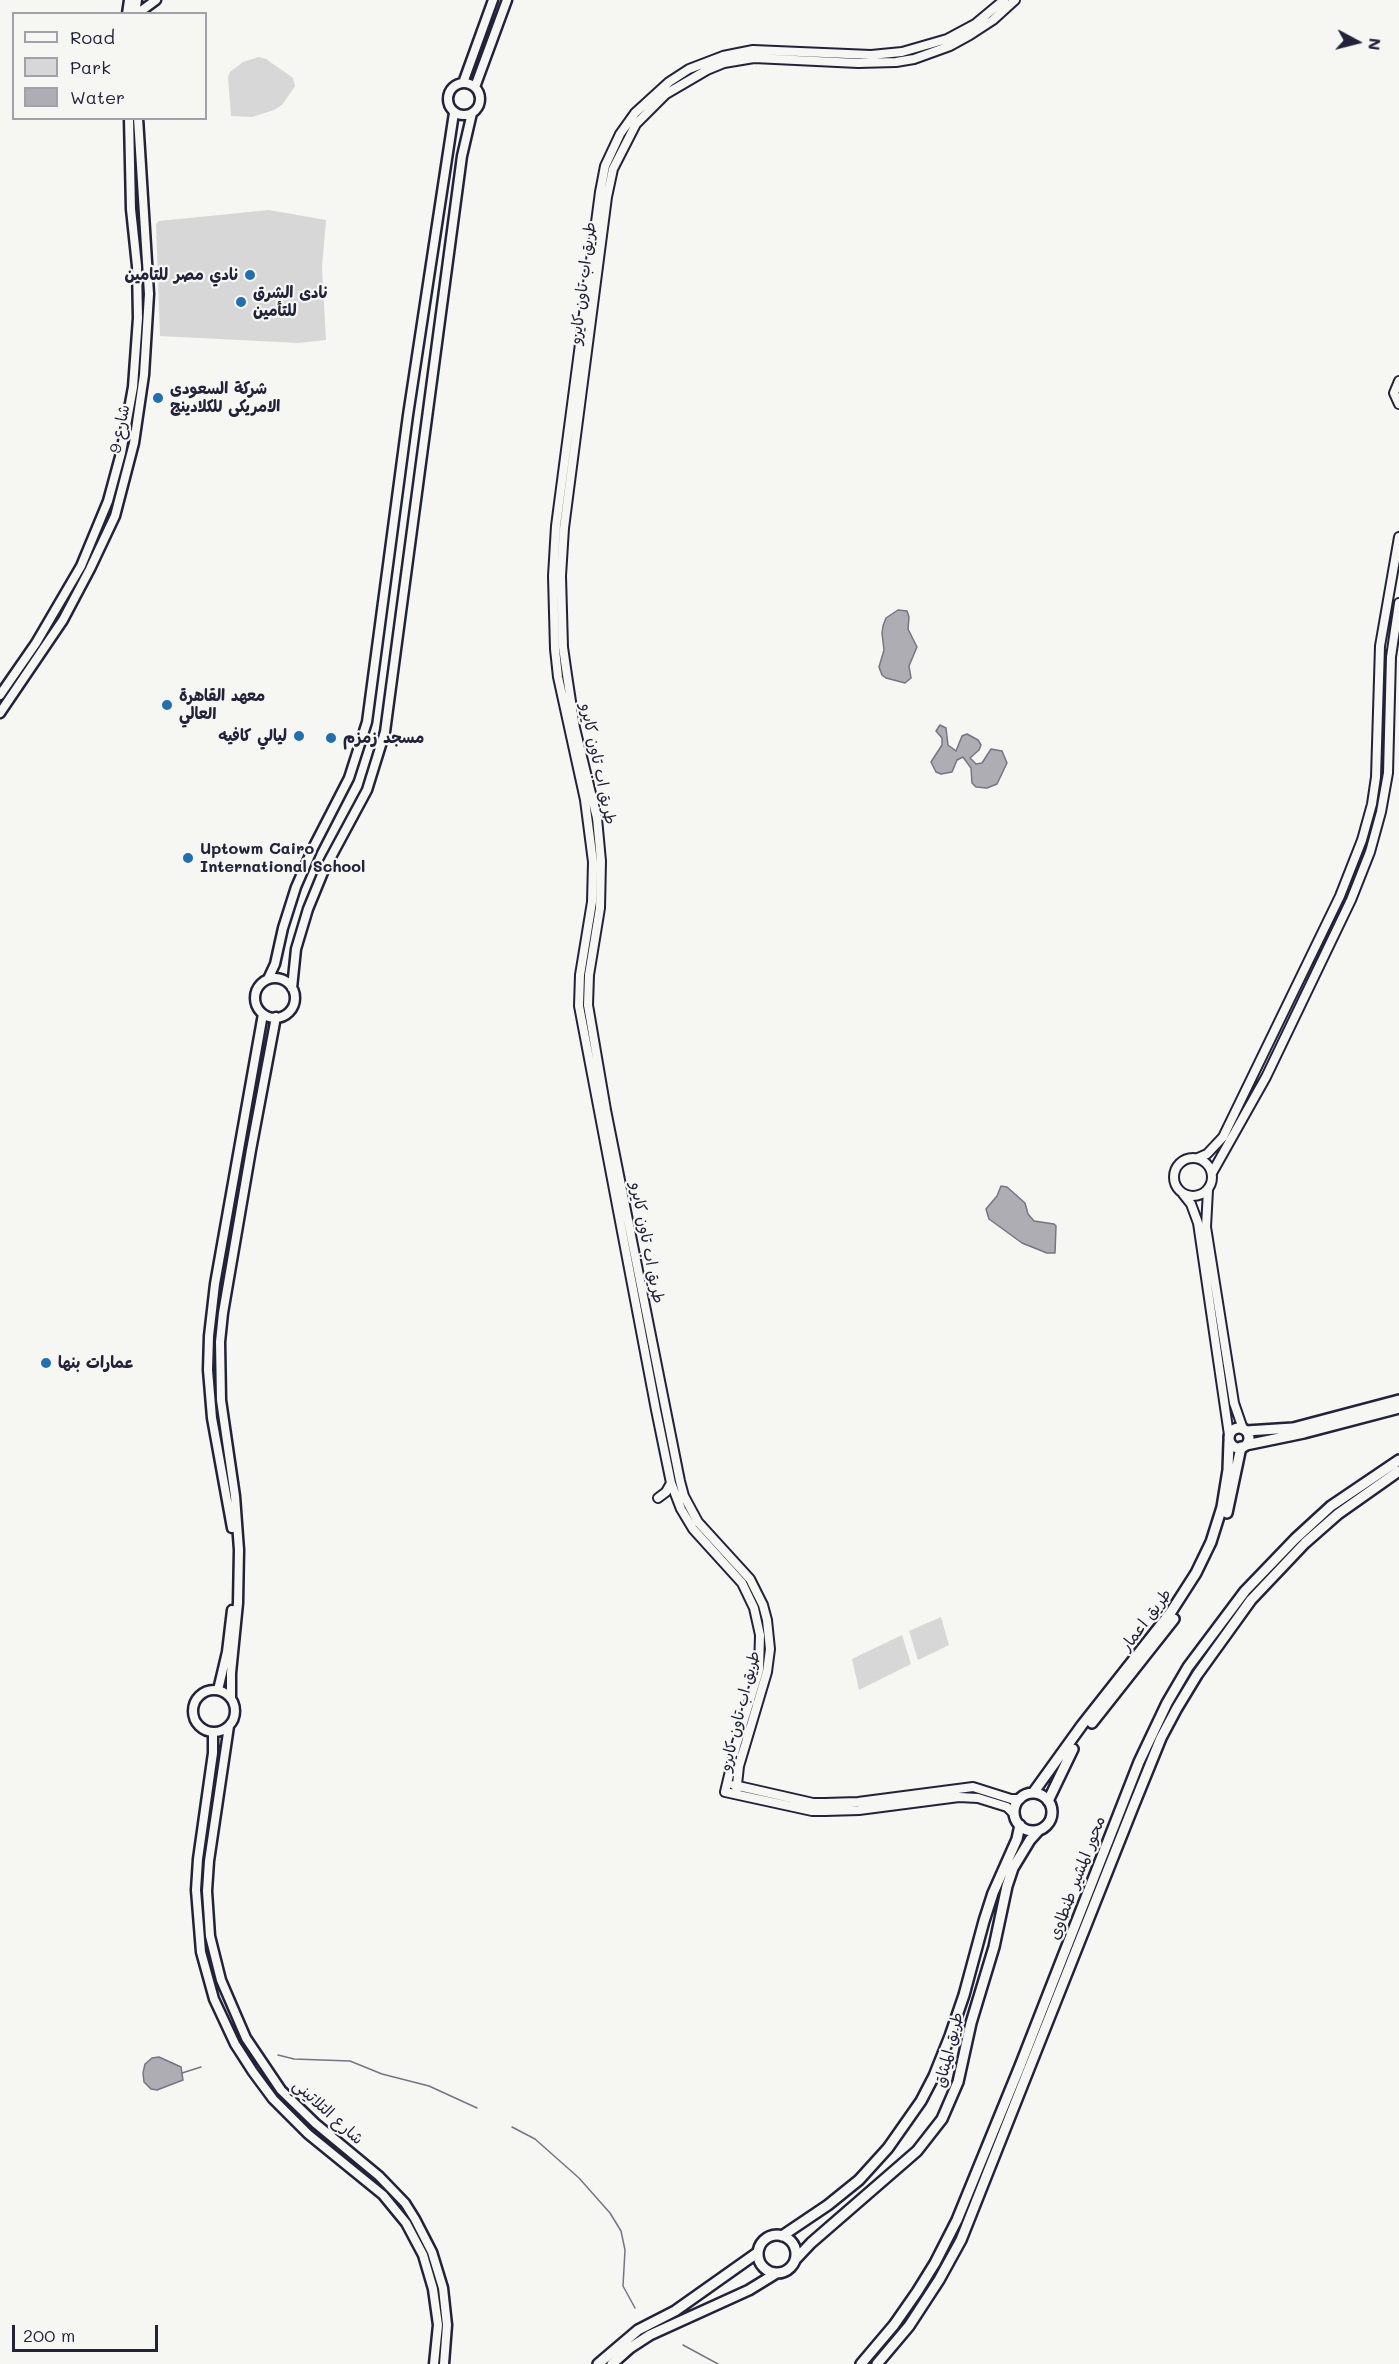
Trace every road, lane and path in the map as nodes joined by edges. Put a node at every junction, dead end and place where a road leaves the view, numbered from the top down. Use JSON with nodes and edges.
{"nodes":[{"id":1,"x":156,"y":0,"type":"edge"},
{"id":2,"x":493,"y":0,"type":"edge"},
{"id":3,"x":507,"y":0,"type":"edge"},
{"id":4,"x":1004,"y":0,"type":"edge"},
{"id":5,"x":1014,"y":0,"type":"edge"},
{"id":6,"x":139,"y":12,"type":"edge"},
{"id":7,"x":852,"y":55,"type":"junction"},
{"id":8,"x":832,"y":62,"type":"junction"},
{"id":9,"x":463,"y":83,"type":"junction"},
{"id":10,"x":672,"y":85,"type":"junction"},
{"id":11,"x":475,"y":87,"type":"junction"},
{"id":12,"x":454,"y":113,"type":"junction"},
{"id":13,"x":472,"y":113,"type":"junction"},
{"id":14,"x":129,"y":120,"type":"edge"},
{"id":15,"x":138,"y":120,"type":"edge"},
{"id":16,"x":600,"y":192,"type":"junction"},
{"id":17,"x":603,"y":228,"type":"junction"},
{"id":18,"x":591,"y":252,"type":"junction"},
{"id":19,"x":137,"y":266,"type":"junction"},
{"id":20,"x":148,"y":270,"type":"junction"},
{"id":21,"x":596,"y":286,"type":"junction"},
{"id":22,"x":1399,"y":381,"type":"edge"},
{"id":23,"x":1399,"y":404,"type":"edge"},
{"id":24,"x":1399,"y":537,"type":"edge"},
{"id":25,"x":1399,"y":603,"type":"edge"},
{"id":26,"x":554,"y":625,"type":"junction"},
{"id":27,"x":563,"y":647,"type":"junction"},
{"id":28,"x":0,"y":695,"type":"edge"},
{"id":29,"x":0,"y":713,"type":"edge"},
{"id":30,"x":581,"y":786,"type":"junction"},
{"id":31,"x":597,"y":818,"type":"junction"},
{"id":32,"x":588,"y":954,"type":"junction"},
{"id":33,"x":268,"y":979,"type":"junction"},
{"id":34,"x":292,"y":987,"type":"junction"},
{"id":35,"x":579,"y":1006,"type":"junction"},
{"id":36,"x":1284,"y":1012,"type":"junction"},
{"id":37,"x":263,"y":1014,"type":"junction"},
{"id":38,"x":276,"y":1017,"type":"junction"},
{"id":39,"x":1295,"y":1018,"type":"junction"},
{"id":40,"x":596,"y":1053,"type":"junction"},
{"id":41,"x":1253,"y":1078,"type":"junction"},
{"id":42,"x":1262,"y":1083,"type":"junction"},
{"id":43,"x":594,"y":1088,"type":"junction"},
{"id":44,"x":606,"y":1110,"type":"junction"},
{"id":45,"x":1198,"y":1158,"type":"junction"},
{"id":46,"x":1212,"y":1173,"type":"junction"},
{"id":47,"x":1208,"y":1190,"type":"junction"},
{"id":48,"x":1183,"y":1194,"type":"junction"},
{"id":49,"x":625,"y":1249,"type":"junction"},
{"id":50,"x":639,"y":1275,"type":"junction"},
{"id":51,"x":640,"y":1320,"type":"junction"},
{"id":52,"x":653,"y":1342,"type":"junction"},
{"id":53,"x":1399,"y":1400,"type":"edge"},
{"id":54,"x":1399,"y":1408,"type":"edge"},
{"id":55,"x":1245,"y":1430,"type":"junction"},
{"id":56,"x":1229,"y":1438,"type":"junction"},
{"id":57,"x":1243,"y":1446,"type":"junction"},
{"id":58,"x":1399,"y":1460,"type":"edge"},
{"id":59,"x":672,"y":1464,"type":"junction"},
{"id":60,"x":1399,"y":1471,"type":"edge"},
{"id":61,"x":671,"y":1483,"type":"junction"},
{"id":62,"x":658,"y":1498,"type":"dead end"},
{"id":63,"x":676,"y":1498,"type":"junction"},
{"id":64,"x":698,"y":1522,"type":"junction"},
{"id":65,"x":761,"y":1681,"type":"junction"},
{"id":66,"x":218,"y":1690,"type":"junction"},
{"id":67,"x":231,"y":1698,"type":"junction"},
{"id":68,"x":229,"y":1726,"type":"junction"},
{"id":69,"x":213,"y":1733,"type":"junction"},
{"id":70,"x":744,"y":1734,"type":"junction"},
{"id":71,"x":726,"y":1782,"type":"junction"},
{"id":72,"x":736,"y":1790,"type":"junction"},
{"id":73,"x":1033,"y":1793,"type":"junction"},
{"id":74,"x":1048,"y":1801,"type":"junction"},
{"id":75,"x":1013,"y":1805,"type":"junction"},
{"id":76,"x":1020,"y":1825,"type":"junction"},
{"id":77,"x":1039,"y":1830,"type":"junction"},
{"id":78,"x":782,"y":2235,"type":"junction"},
{"id":79,"x":757,"y":2253,"type":"junction"},
{"id":80,"x":795,"y":2259,"type":"junction"},
{"id":81,"x":775,"y":2274,"type":"junction"},
{"id":82,"x":434,"y":2364,"type":"edge"},
{"id":83,"x":444,"y":2364,"type":"edge"},
{"id":84,"x":598,"y":2364,"type":"edge"},
{"id":85,"x":612,"y":2364,"type":"edge"},
{"id":86,"x":861,"y":2364,"type":"edge"},
{"id":87,"x":877,"y":2364,"type":"edge"}],
"edges":[{"from":1,"to":6,"type":"main road"},
{"from":2,"to":9,"type":"main road"},
{"from":3,"to":11,"type":"main road"},
{"from":4,"to":7,"type":"street","name":"طريق اب تاون كايرو"},
{"from":5,"to":8,"type":"street","name":"طريق اب تاون كايرو"},
{"from":7,"to":8,"type":"street"},
{"from":7,"to":10,"type":"street","name":"طريق اب تاون كايرو"},
{"from":8,"to":10,"type":"street","name":"طريق اب تاون كايرو"},
{"from":9,"to":11,"type":"main road"},
{"from":9,"to":12,"type":"main road"},
{"from":10,"to":16,"type":"street","name":"طريق اب تاون كايرو"},
{"from":10,"to":17,"type":"street","name":"طريق اب تاون كايرو"},
{"from":11,"to":13,"type":"main road"},
{"from":12,"to":13,"type":"main road"},
{"from":12,"to":33,"type":"main road"},
{"from":13,"to":34,"type":"main road"},
{"from":14,"to":19,"type":"main road","name":"شارع 9"},
{"from":15,"to":20,"type":"main road","name":"شارع 9"},
{"from":16,"to":17,"type":"street"},
{"from":16,"to":18,"type":"street","name":"طريق اب تاون كايرو"},
{"from":17,"to":21,"type":"street","name":"طريق اب تاون كايرو"},
{"from":18,"to":21,"type":"street"},
{"from":18,"to":26,"type":"street","name":"طريق اب تاون كايرو"},
{"from":19,"to":20,"type":"main road"},
{"from":19,"to":28,"type":"main road","name":"شارع 9"},
{"from":20,"to":29,"type":"main road","name":"شارع 9"},
{"from":21,"to":27,"type":"street","name":"طريق اب تاون كايرو"},
{"from":22,"to":23,"type":"street"},
{"from":24,"to":36,"type":"street"},
{"from":25,"to":39,"type":"street"},
{"from":26,"to":27,"type":"street"},
{"from":26,"to":30,"type":"street","name":"طريق اب تاون كايرو"},
{"from":27,"to":31,"type":"street","name":"طريق اب تاون كايرو"},
{"from":30,"to":31,"type":"street"},
{"from":30,"to":32,"type":"street","name":"طريق اب تاون كايرو"},
{"from":31,"to":32,"type":"street","name":"طريق اب تاون كايرو"},
{"from":32,"to":35,"type":"street","name":"طريق اب تاون كايرو"},
{"from":32,"to":40,"type":"street","name":"طريق اب تاون كايرو"},
{"from":33,"to":34,"type":"main road"},
{"from":33,"to":37,"type":"main road"},
{"from":34,"to":38,"type":"main road"},
{"from":35,"to":40,"type":"street"},
{"from":35,"to":43,"type":"street","name":"طريق اب تاون كايرو"},
{"from":36,"to":39,"type":"street"},
{"from":36,"to":41,"type":"street"},
{"from":37,"to":38,"type":"main road"},
{"from":37,"to":66,"type":"main road"},
{"from":38,"to":67,"type":"main road"},
{"from":39,"to":42,"type":"street"},
{"from":40,"to":44,"type":"street","name":"طريق اب تاون كايرو"},
{"from":41,"to":42,"type":"street"},
{"from":41,"to":45,"type":"street"},
{"from":42,"to":46,"type":"street"},
{"from":43,"to":44,"type":"street"},
{"from":43,"to":49,"type":"street","name":"طريق اب تاون كايرو"},
{"from":44,"to":50,"type":"street","name":"طريق اب تاون كايرو"},
{"from":45,"to":46,"type":"street"},
{"from":45,"to":48,"type":"street"},
{"from":46,"to":47,"type":"street"},
{"from":47,"to":48,"type":"street"},
{"from":47,"to":55,"type":"street"},
{"from":48,"to":56,"type":"street"},
{"from":49,"to":50,"type":"street"},
{"from":49,"to":51,"type":"street","name":"طريق اب تاون كايرو"},
{"from":50,"to":52,"type":"street","name":"طريق اب تاون كايرو"},
{"from":51,"to":52,"type":"street"},
{"from":51,"to":59,"type":"street","name":"طريق اب تاون كايرو"},
{"from":52,"to":59,"type":"street","name":"طريق اب تاون كايرو"},
{"from":53,"to":55,"type":"main road"},
{"from":54,"to":57,"type":"main road"},
{"from":55,"to":56,"type":"main road"},
{"from":55,"to":57,"type":"main road"},
{"from":56,"to":57,"type":"main road"},
{"from":56,"to":73,"type":"main road","name":"طريق اعمار"},
{"from":57,"to":74,"type":"main road","name":"طريق اعمار"},
{"from":58,"to":86,"type":"main road","name":"محور المشير طنطاوى"},
{"from":59,"to":61,"type":"street","name":"طريق اب تاون كايرو"},
{"from":59,"to":64,"type":"street","name":"طريق اب تاون كايرو"},
{"from":60,"to":87,"type":"main road","name":"محور المشير طنطاوى"},
{"from":61,"to":62,"type":"street"},
{"from":61,"to":63,"type":"street","name":"طريق اب تاون كايرو"},
{"from":63,"to":64,"type":"street"},
{"from":63,"to":65,"type":"street","name":"طريق اب تاون كايرو"},
{"from":64,"to":65,"type":"street","name":"طريق اب تاون كايرو"},
{"from":65,"to":70,"type":"street","name":"طريق اب تاون كايرو"},
{"from":66,"to":67,"type":"main road"},
{"from":66,"to":69,"type":"main road"},
{"from":67,"to":68,"type":"main road"},
{"from":68,"to":69,"type":"main road"},
{"from":68,"to":83,"type":"main road","name":"شارع التلاتيني"},
{"from":69,"to":82,"type":"main road","name":"شارع التلاتيني"},
{"from":70,"to":71,"type":"street","name":"طريق اب تاون كايرو"},
{"from":70,"to":72,"type":"street","name":"طريق اب تاون كايرو"},
{"from":71,"to":72,"type":"street"},
{"from":71,"to":72,"type":"street","name":"طريق اب تاون كايرو"},
{"from":72,"to":75,"type":"street"},
{"from":73,"to":74,"type":"main road"},
{"from":73,"to":75,"type":"main road","name":"طريق اعمار"},
{"from":74,"to":77,"type":"main road","name":"طريق اعمار"},
{"from":75,"to":76,"type":"main road"},
{"from":76,"to":77,"type":"main road"},
{"from":76,"to":78,"type":"main road","name":"طريق الميثاق"},
{"from":77,"to":80,"type":"main road","name":"طريق الميثاق"},
{"from":78,"to":79,"type":"main road"},
{"from":78,"to":80,"type":"main road"},
{"from":79,"to":81,"type":"main road"},
{"from":79,"to":84,"type":"main road"},
{"from":80,"to":81,"type":"main road"},
{"from":81,"to":85,"type":"main road"}]}
